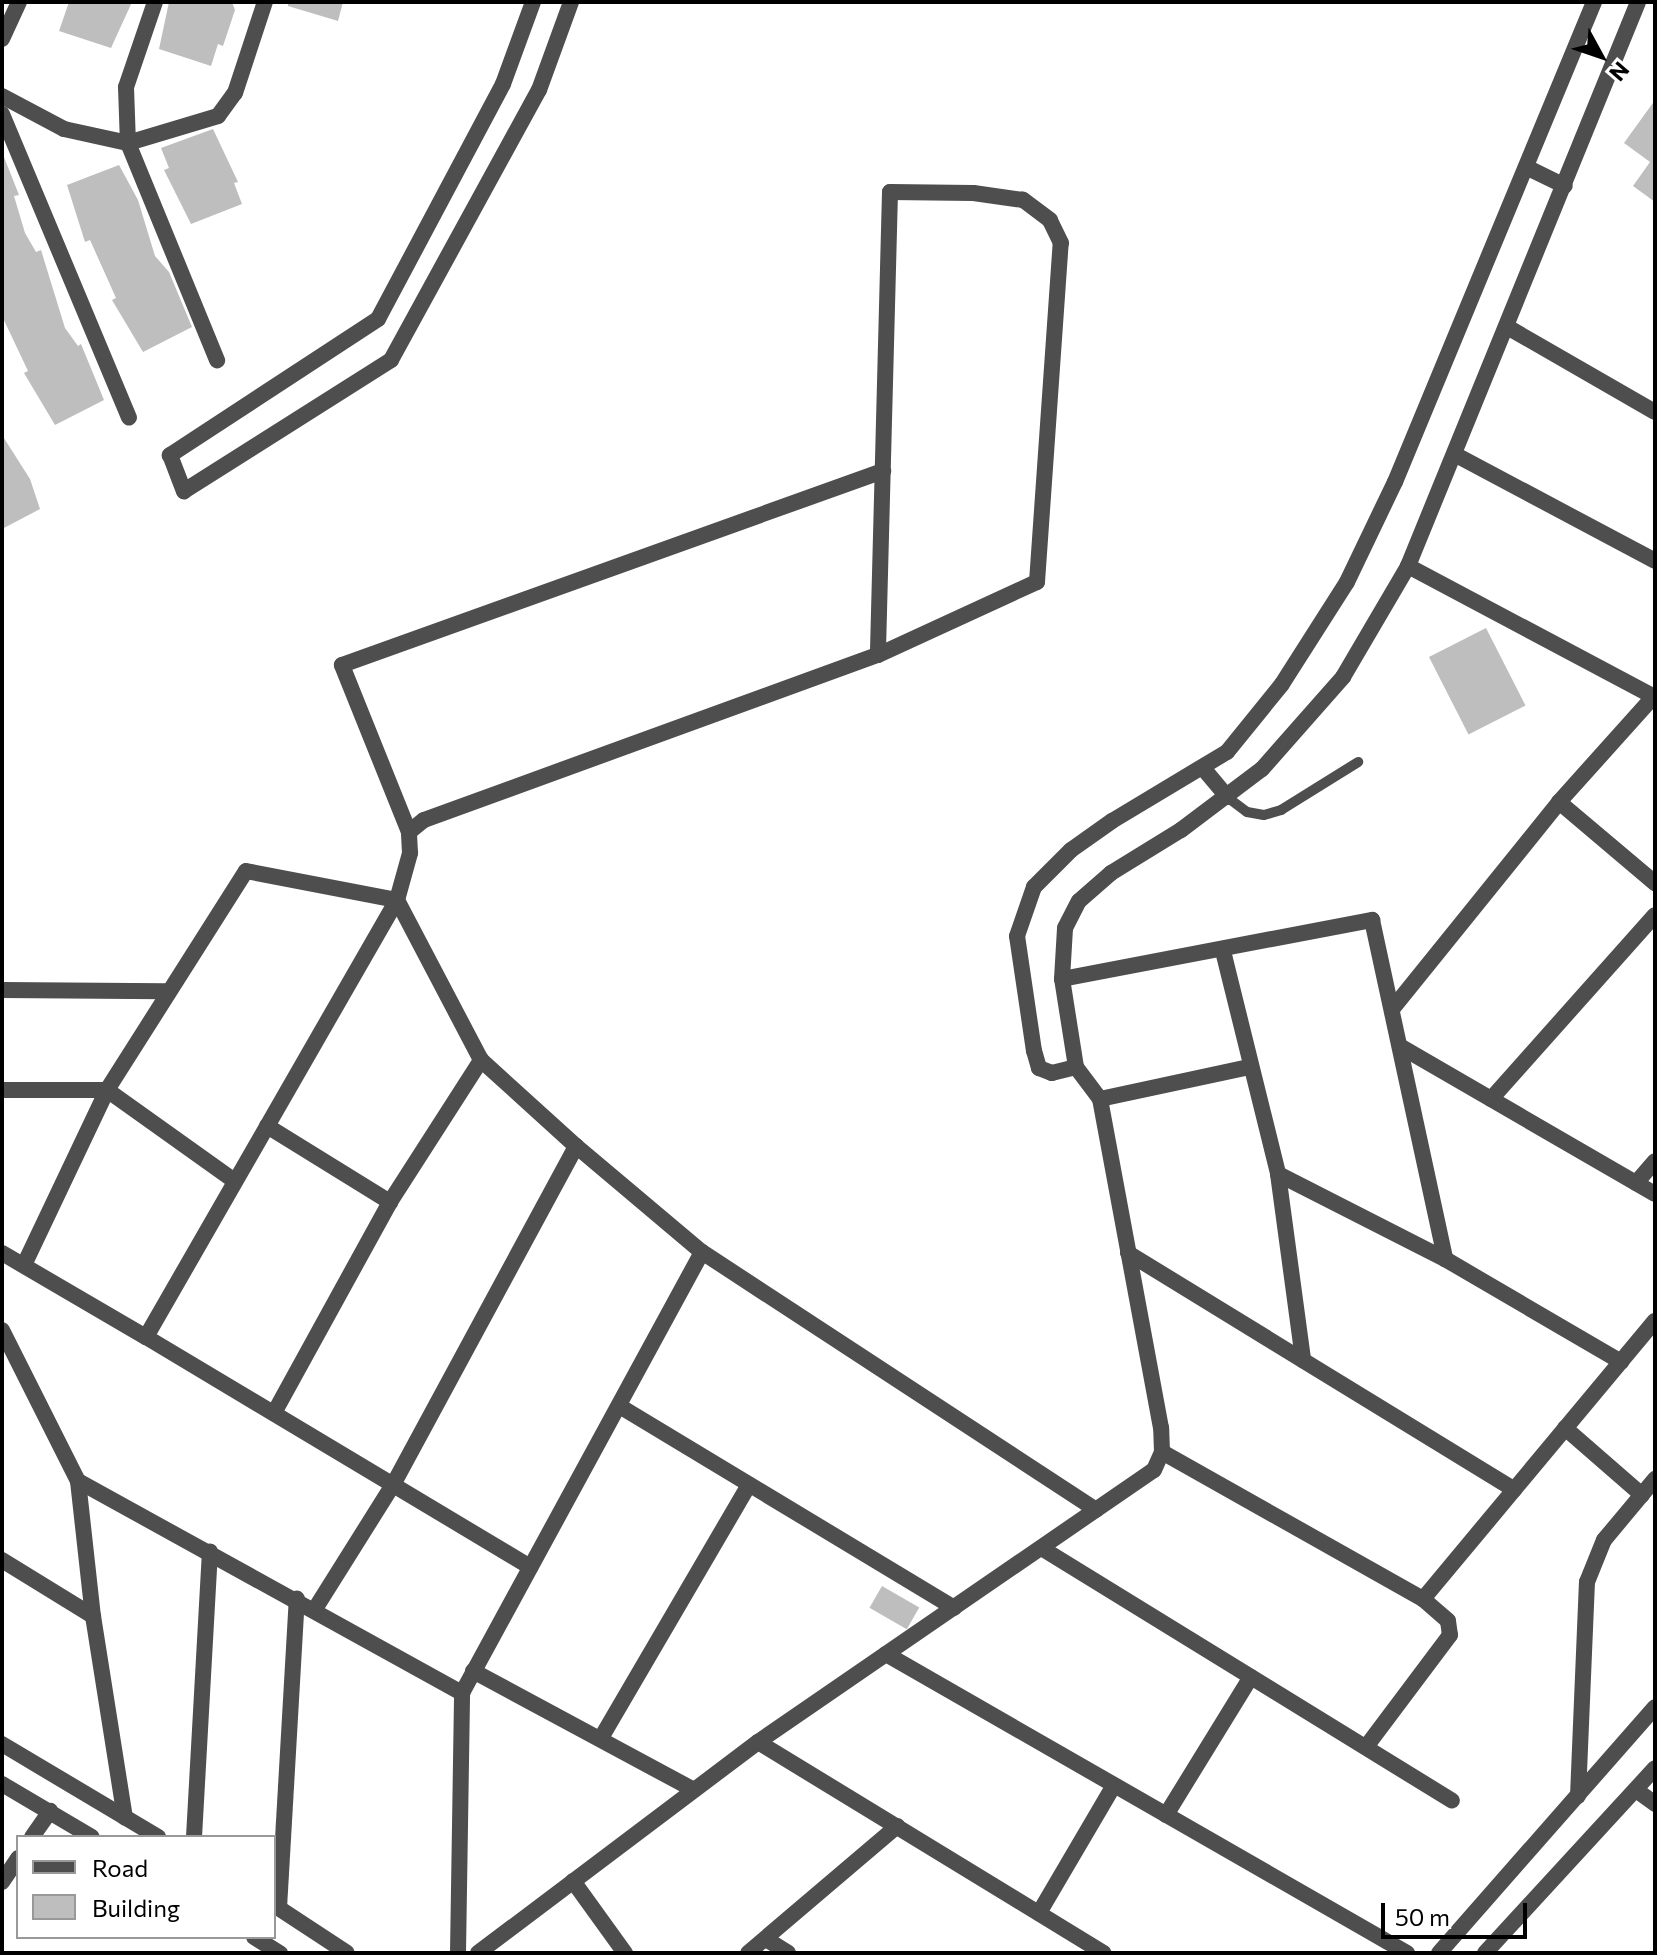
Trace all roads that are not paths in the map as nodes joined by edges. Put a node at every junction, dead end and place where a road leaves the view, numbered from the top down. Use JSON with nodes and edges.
{"nodes":[{"id":1,"x":19,"y":2,"type":"edge"},
{"id":2,"x":155,"y":2,"type":"edge"},
{"id":3,"x":265,"y":2,"type":"edge"},
{"id":4,"x":533,"y":2,"type":"edge"},
{"id":5,"x":571,"y":2,"type":"edge"},
{"id":6,"x":1594,"y":2,"type":"edge"},
{"id":7,"x":1638,"y":2,"type":"edge"},
{"id":8,"x":2,"y":39,"type":"edge"},
{"id":9,"x":2,"y":96,"type":"edge"},
{"id":10,"x":2,"y":114,"type":"edge"},
{"id":11,"x":128,"y":143,"type":"junction"},
{"id":12,"x":1526,"y":167,"type":"junction"},
{"id":13,"x":1565,"y":186,"type":"junction"},
{"id":14,"x":1509,"y":328,"type":"junction"},
{"id":15,"x":217,"y":360,"type":"dead end"},
{"id":16,"x":1655,"y":412,"type":"edge"},
{"id":17,"x":129,"y":418,"type":"dead end"},
{"id":18,"x":1456,"y":455,"type":"junction"},
{"id":19,"x":883,"y":471,"type":"junction"},
{"id":20,"x":1655,"y":561,"type":"edge"},
{"id":21,"x":1408,"y":566,"type":"junction"},
{"id":22,"x":878,"y":655,"type":"junction"},
{"id":23,"x":1654,"y":696,"type":"edge"},
{"id":24,"x":1358,"y":762,"type":"dead end"},
{"id":25,"x":1203,"y":768,"type":"junction"},
{"id":26,"x":1227,"y":797,"type":"junction"},
{"id":27,"x":1559,"y":802,"type":"junction"},
{"id":28,"x":409,"y":832,"type":"junction"},
{"id":29,"x":1655,"y":883,"type":"edge"},
{"id":30,"x":397,"y":900,"type":"junction"},
{"id":31,"x":1655,"y":915,"type":"edge"},
{"id":32,"x":1223,"y":951,"type":"junction"},
{"id":33,"x":1062,"y":979,"type":"junction"},
{"id":34,"x":2,"y":990,"type":"edge"},
{"id":35,"x":165,"y":991,"type":"junction"},
{"id":36,"x":1393,"y":1008,"type":"junction"},
{"id":37,"x":1403,"y":1048,"type":"junction"},
{"id":38,"x":481,"y":1060,"type":"junction"},
{"id":39,"x":1076,"y":1067,"type":"junction"},
{"id":40,"x":1249,"y":1067,"type":"junction"},
{"id":41,"x":2,"y":1090,"type":"edge"},
{"id":42,"x":107,"y":1090,"type":"junction"},
{"id":43,"x":1100,"y":1099,"type":"junction"},
{"id":44,"x":1491,"y":1099,"type":"junction"},
{"id":45,"x":267,"y":1126,"type":"junction"},
{"id":46,"x":576,"y":1146,"type":"junction"},
{"id":47,"x":1655,"y":1161,"type":"edge"},
{"id":48,"x":1278,"y":1174,"type":"junction"},
{"id":49,"x":233,"y":1180,"type":"junction"},
{"id":50,"x":1636,"y":1183,"type":"junction"},
{"id":51,"x":1655,"y":1194,"type":"edge"},
{"id":52,"x":390,"y":1202,"type":"junction"},
{"id":53,"x":702,"y":1252,"type":"junction"},
{"id":54,"x":2,"y":1253,"type":"edge"},
{"id":55,"x":1128,"y":1253,"type":"junction"},
{"id":56,"x":1445,"y":1259,"type":"junction"},
{"id":57,"x":24,"y":1265,"type":"junction"},
{"id":58,"x":1655,"y":1321,"type":"edge"},
{"id":59,"x":2,"y":1330,"type":"edge"},
{"id":60,"x":146,"y":1337,"type":"junction"},
{"id":61,"x":1303,"y":1360,"type":"junction"},
{"id":62,"x":1621,"y":1362,"type":"junction"},
{"id":63,"x":621,"y":1407,"type":"junction"},
{"id":64,"x":274,"y":1413,"type":"junction"},
{"id":65,"x":1565,"y":1428,"type":"junction"},
{"id":66,"x":1162,"y":1452,"type":"junction"},
{"id":67,"x":1655,"y":1479,"type":"edge"},
{"id":68,"x":78,"y":1481,"type":"junction"},
{"id":69,"x":394,"y":1483,"type":"junction"},
{"id":70,"x":749,"y":1485,"type":"junction"},
{"id":71,"x":1514,"y":1490,"type":"junction"},
{"id":72,"x":1642,"y":1495,"type":"junction"},
{"id":73,"x":1096,"y":1510,"type":"junction"},
{"id":74,"x":1043,"y":1549,"type":"junction"},
{"id":75,"x":210,"y":1551,"type":"junction"},
{"id":76,"x":2,"y":1560,"type":"edge"},
{"id":77,"x":531,"y":1567,"type":"junction"},
{"id":78,"x":297,"y":1599,"type":"junction"},
{"id":79,"x":1423,"y":1599,"type":"junction"},
{"id":80,"x":954,"y":1608,"type":"junction"},
{"id":81,"x":315,"y":1609,"type":"junction"},
{"id":82,"x":93,"y":1616,"type":"junction"},
{"id":83,"x":886,"y":1654,"type":"junction"},
{"id":84,"x":473,"y":1671,"type":"junction"},
{"id":85,"x":1251,"y":1677,"type":"junction"},
{"id":86,"x":462,"y":1693,"type":"junction"},
{"id":87,"x":1655,"y":1707,"type":"edge"},
{"id":88,"x":601,"y":1738,"type":"junction"},
{"id":89,"x":758,"y":1742,"type":"junction"},
{"id":90,"x":2,"y":1744,"type":"edge"},
{"id":91,"x":1366,"y":1747,"type":"junction"},
{"id":92,"x":1655,"y":1768,"type":"edge"},
{"id":93,"x":2,"y":1784,"type":"edge"},
{"id":94,"x":1114,"y":1785,"type":"junction"},
{"id":95,"x":692,"y":1789,"type":"junction"},
{"id":96,"x":1636,"y":1790,"type":"junction"},
{"id":97,"x":1578,"y":1796,"type":"junction"},
{"id":98,"x":1452,"y":1801,"type":"dead end"},
{"id":99,"x":1655,"y":1804,"type":"edge"},
{"id":100,"x":50,"y":1811,"type":"junction"},
{"id":101,"x":1166,"y":1815,"type":"junction"},
{"id":102,"x":125,"y":1817,"type":"junction"},
{"id":103,"x":897,"y":1826,"type":"junction"},
{"id":104,"x":33,"y":1835,"type":"edge"},
{"id":105,"x":89,"y":1835,"type":"edge"},
{"id":106,"x":155,"y":1835,"type":"edge"},
{"id":107,"x":194,"y":1835,"type":"edge"},
{"id":108,"x":16,"y":1861,"type":"edge"},
{"id":109,"x":573,"y":1881,"type":"junction"},
{"id":110,"x":2,"y":1882,"type":"edge"},
{"id":111,"x":276,"y":1907,"type":"edge"},
{"id":112,"x":1039,"y":1913,"type":"junction"},
{"id":113,"x":766,"y":1939,"type":"junction"},
{"id":114,"x":347,"y":1953,"type":"edge"},
{"id":115,"x":458,"y":1953,"type":"edge"},
{"id":116,"x":478,"y":1953,"type":"edge"},
{"id":117,"x":625,"y":1953,"type":"edge"},
{"id":118,"x":748,"y":1953,"type":"edge"},
{"id":119,"x":788,"y":1953,"type":"edge"},
{"id":120,"x":1104,"y":1953,"type":"edge"},
{"id":121,"x":1407,"y":1953,"type":"edge"},
{"id":122,"x":1439,"y":1953,"type":"edge"},
{"id":123,"x":1485,"y":1953,"type":"edge"}],
"edges":[{"from":1,"to":8,"type":"street"},
{"from":2,"to":11,"type":"street"},
{"from":3,"to":11,"type":"street"},
{"from":4,"to":5,"type":"street"},
{"from":6,"to":12,"type":"street"},
{"from":7,"to":13,"type":"street"},
{"from":9,"to":11,"type":"street"},
{"from":10,"to":17,"type":"street"},
{"from":11,"to":15,"type":"street"},
{"from":12,"to":13,"type":"street"},
{"from":12,"to":25,"type":"street"},
{"from":13,"to":14,"type":"street"},
{"from":14,"to":16,"type":"street"},
{"from":14,"to":18,"type":"street"},
{"from":18,"to":20,"type":"street"},
{"from":18,"to":21,"type":"street"},
{"from":19,"to":22,"type":"street"},
{"from":19,"to":22,"type":"street"},
{"from":19,"to":28,"type":"street"},
{"from":21,"to":23,"type":"street"},
{"from":21,"to":26,"type":"street"},
{"from":22,"to":28,"type":"street"},
{"from":23,"to":27,"type":"street"},
{"from":24,"to":26,"type":"lane"},
{"from":25,"to":26,"type":"street"},
{"from":25,"to":39,"type":"street"},
{"from":26,"to":33,"type":"street"},
{"from":27,"to":29,"type":"street"},
{"from":27,"to":36,"type":"street"},
{"from":28,"to":30,"type":"street"},
{"from":30,"to":35,"type":"street"},
{"from":30,"to":38,"type":"street"},
{"from":30,"to":45,"type":"street"},
{"from":31,"to":44,"type":"street"},
{"from":32,"to":33,"type":"street"},
{"from":32,"to":36,"type":"street"},
{"from":32,"to":40,"type":"street"},
{"from":33,"to":39,"type":"street"},
{"from":34,"to":35,"type":"street"},
{"from":35,"to":42,"type":"street"},
{"from":36,"to":37,"type":"street"},
{"from":37,"to":44,"type":"street"},
{"from":37,"to":56,"type":"street"},
{"from":38,"to":46,"type":"street"},
{"from":38,"to":52,"type":"street"},
{"from":39,"to":43,"type":"street"},
{"from":40,"to":43,"type":"street"},
{"from":40,"to":48,"type":"street"},
{"from":41,"to":42,"type":"street"},
{"from":42,"to":49,"type":"street"},
{"from":42,"to":57,"type":"street"},
{"from":43,"to":55,"type":"street"},
{"from":44,"to":50,"type":"street"},
{"from":45,"to":49,"type":"street"},
{"from":45,"to":52,"type":"street"},
{"from":46,"to":53,"type":"street"},
{"from":46,"to":69,"type":"street"},
{"from":47,"to":50,"type":"street"},
{"from":48,"to":56,"type":"street"},
{"from":48,"to":61,"type":"street"},
{"from":49,"to":60,"type":"street"},
{"from":50,"to":51,"type":"street"},
{"from":52,"to":64,"type":"street"},
{"from":53,"to":63,"type":"street"},
{"from":53,"to":73,"type":"street"},
{"from":54,"to":57,"type":"street"},
{"from":55,"to":61,"type":"street"},
{"from":55,"to":66,"type":"street"},
{"from":56,"to":62,"type":"street"},
{"from":57,"to":60,"type":"street"},
{"from":58,"to":62,"type":"street"},
{"from":59,"to":68,"type":"street"},
{"from":60,"to":64,"type":"street"},
{"from":61,"to":71,"type":"street"},
{"from":62,"to":65,"type":"street"},
{"from":63,"to":70,"type":"street"},
{"from":63,"to":77,"type":"street"},
{"from":64,"to":69,"type":"street"},
{"from":65,"to":71,"type":"street"},
{"from":65,"to":72,"type":"street"},
{"from":66,"to":73,"type":"street"},
{"from":66,"to":79,"type":"street"},
{"from":67,"to":72,"type":"street"},
{"from":68,"to":75,"type":"street"},
{"from":68,"to":82,"type":"street"},
{"from":69,"to":77,"type":"street"},
{"from":69,"to":81,"type":"street"},
{"from":70,"to":80,"type":"street"},
{"from":70,"to":88,"type":"street"},
{"from":71,"to":79,"type":"street"},
{"from":72,"to":97,"type":"street"},
{"from":73,"to":74,"type":"street"},
{"from":74,"to":80,"type":"street"},
{"from":74,"to":85,"type":"street"},
{"from":75,"to":78,"type":"street"},
{"from":75,"to":107,"type":"street"},
{"from":76,"to":82,"type":"street"},
{"from":77,"to":84,"type":"street"},
{"from":78,"to":81,"type":"street"},
{"from":78,"to":111,"type":"street"},
{"from":79,"to":91,"type":"street"},
{"from":80,"to":83,"type":"street"},
{"from":81,"to":86,"type":"street"},
{"from":82,"to":102,"type":"street"},
{"from":83,"to":89,"type":"street"},
{"from":83,"to":94,"type":"street"},
{"from":84,"to":86,"type":"street"},
{"from":84,"to":88,"type":"street"},
{"from":85,"to":91,"type":"street"},
{"from":85,"to":101,"type":"street"},
{"from":86,"to":115,"type":"street"},
{"from":87,"to":97,"type":"street"},
{"from":88,"to":95,"type":"street"},
{"from":89,"to":95,"type":"street"},
{"from":89,"to":103,"type":"street"},
{"from":90,"to":102,"type":"street"},
{"from":91,"to":98,"type":"street"},
{"from":92,"to":96,"type":"street"},
{"from":93,"to":100,"type":"street"},
{"from":94,"to":101,"type":"street"},
{"from":94,"to":112,"type":"street"},
{"from":95,"to":109,"type":"street"},
{"from":96,"to":99,"type":"street"},
{"from":96,"to":123,"type":"street"},
{"from":97,"to":122,"type":"street"},
{"from":100,"to":104,"type":"street"},
{"from":100,"to":105,"type":"street"},
{"from":101,"to":121,"type":"street"},
{"from":102,"to":106,"type":"street"},
{"from":103,"to":112,"type":"street"},
{"from":103,"to":113,"type":"street"},
{"from":108,"to":110,"type":"street"},
{"from":109,"to":116,"type":"street"},
{"from":109,"to":117,"type":"street"},
{"from":111,"to":114,"type":"street"},
{"from":112,"to":120,"type":"street"},
{"from":113,"to":118,"type":"street"},
{"from":113,"to":119,"type":"street"}]}
